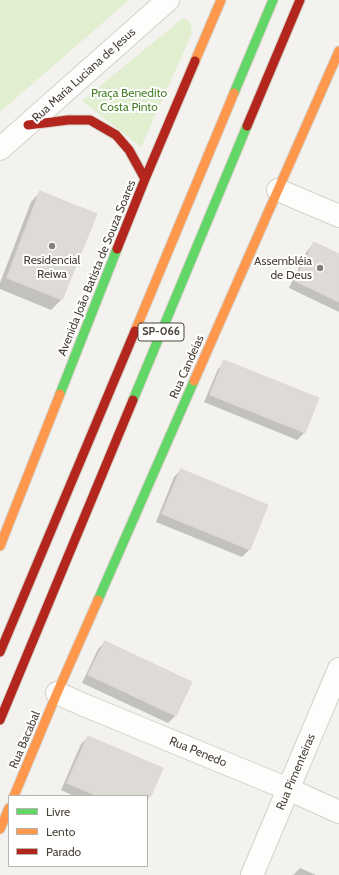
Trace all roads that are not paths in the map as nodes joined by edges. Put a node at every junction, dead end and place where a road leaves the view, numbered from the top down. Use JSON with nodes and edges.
{"nodes":[{"id":1,"x":168,"y":0,"type":"edge"},
{"id":2,"x":221,"y":0,"type":"edge"},
{"id":3,"x":273,"y":0,"type":"edge"},
{"id":4,"x":300,"y":0,"type":"edge"},
{"id":5,"x":339,"y":51,"type":"edge"},
{"id":6,"x":28,"y":125,"type":"junction"},
{"id":7,"x":0,"y":149,"type":"edge"},
{"id":8,"x":145,"y":179,"type":"junction"},
{"id":9,"x":278,"y":190,"type":"junction"},
{"id":10,"x":339,"y":216,"type":"edge"},
{"id":11,"x":0,"y":546,"type":"edge"},
{"id":12,"x":0,"y":652,"type":"edge"},
{"id":13,"x":339,"y":669,"type":"edge"},
{"id":14,"x":57,"y":693,"type":"junction"},
{"id":15,"x":0,"y":720,"type":"edge"},
{"id":16,"x":288,"y":789,"type":"junction"},
{"id":17,"x":14,"y":795,"type":"edge"},
{"id":18,"x":8,"y":810,"type":"edge"},
{"id":19,"x":339,"y":812,"type":"edge"},
{"id":20,"x":0,"y":829,"type":"edge"},
{"id":21,"x":252,"y":875,"type":"edge"}],
"edges":[{"from":1,"to":6,"type":"street","name":"Rua Maria Luciana de Jesus"},
{"from":2,"to":8,"type":"main road","name":"Avenida João Batista de Souza Soares"},
{"from":3,"to":12,"type":"main road","number":"SP-066"},
{"from":4,"to":15,"type":"main road","number":"SP-066"},
{"from":5,"to":9,"type":"main road","name":"Rua Candeias"},
{"from":6,"to":7,"type":"street","name":"Rua Maria Luciana de Jesus"},
{"from":6,"to":8,"type":"main road"},
{"from":8,"to":11,"type":"main road","name":"Avenida João Batista de Souza Soares"},
{"from":9,"to":10,"type":"street"},
{"from":9,"to":14,"type":"main road","name":"Rua Candeias"},
{"from":13,"to":16,"type":"street","name":"Rua Pimenteiras"},
{"from":14,"to":16,"type":"street","name":"Rua Penedo"},
{"from":14,"to":17,"type":"main road","name":"Rua Bacabal"},
{"from":16,"to":19,"type":"street","name":"Rua Penedo"},
{"from":16,"to":21,"type":"street","name":"Rua Pimenteiras"},
{"from":18,"to":20,"type":"main road"}]}
